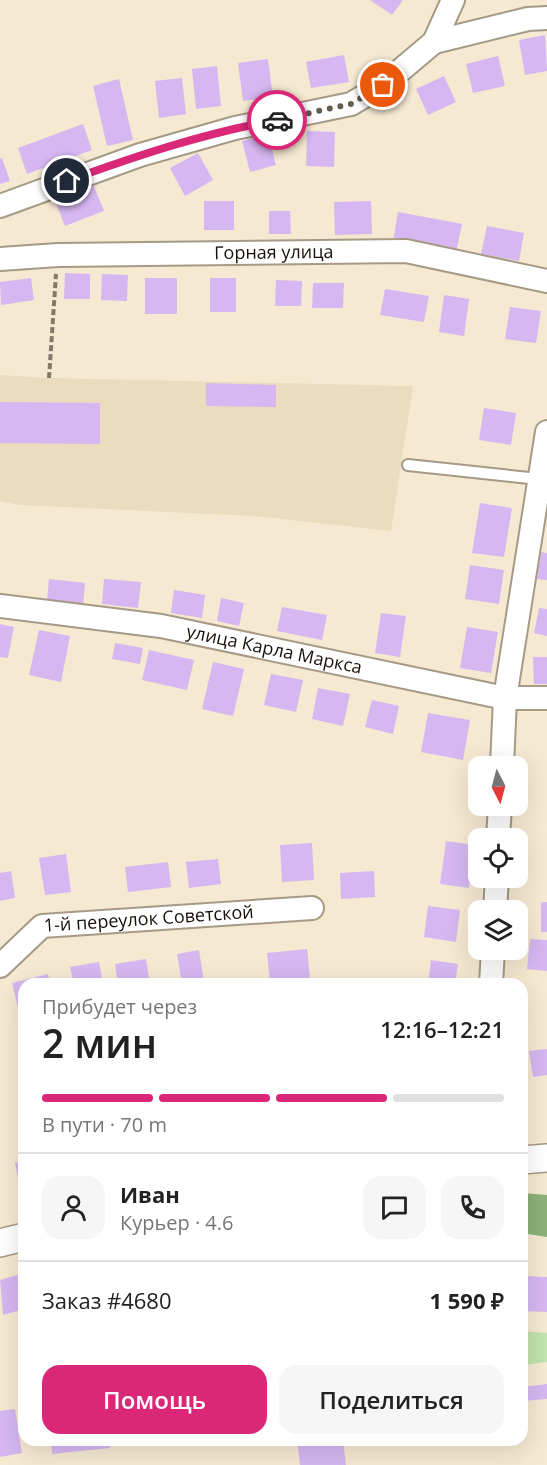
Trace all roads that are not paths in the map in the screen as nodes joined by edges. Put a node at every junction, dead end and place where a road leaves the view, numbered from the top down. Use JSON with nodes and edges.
{"nodes":[{"id":1,"x":453,"y":0,"type":"edge"},
{"id":2,"x":547,"y":18,"type":"edge"},
{"id":3,"x":434,"y":42,"type":"junction"},
{"id":4,"x":0,"y":206,"type":"edge"},
{"id":5,"x":0,"y":259,"type":"edge"},
{"id":6,"x":546,"y":279,"type":"edge"},
{"id":7,"x":547,"y":432,"type":"edge"},
{"id":8,"x":408,"y":465,"type":"dead end"},
{"id":9,"x":539,"y":479,"type":"junction"},
{"id":10,"x":0,"y":606,"type":"edge"},
{"id":11,"x":505,"y":698,"type":"junction"},
{"id":12,"x":547,"y":698,"type":"edge"},
{"id":13,"x":502,"y":756,"type":"edge"},
{"id":14,"x":312,"y":908,"type":"dead end"},
{"id":15,"x":492,"y":960,"type":"edge"},
{"id":16,"x":0,"y":966,"type":"edge"},
{"id":17,"x":491,"y":978,"type":"edge"},
{"id":18,"x":547,"y":1158,"type":"edge"},
{"id":19,"x":528,"y":1160,"type":"edge"},
{"id":20,"x":18,"y":1239,"type":"edge"},
{"id":21,"x":0,"y":1244,"type":"edge"}],
"edges":[{"from":1,"to":3,"type":"street"},
{"from":2,"to":3,"type":"street"},
{"from":3,"to":4,"type":"street"},
{"from":5,"to":6,"type":"street","name":"Горная улица"},
{"from":7,"to":9,"type":"street"},
{"from":8,"to":9,"type":"lane"},
{"from":9,"to":11,"type":"street"},
{"from":10,"to":11,"type":"street","name":"улица Карла Маркса"},
{"from":11,"to":12,"type":"street","name":"улица Карла Маркса"},
{"from":11,"to":13,"type":"street"},
{"from":14,"to":16,"type":"street","name":"1-й переулок Советской"},
{"from":15,"to":17,"type":"street"},
{"from":18,"to":19,"type":"street"},
{"from":20,"to":21,"type":"street"}]}
